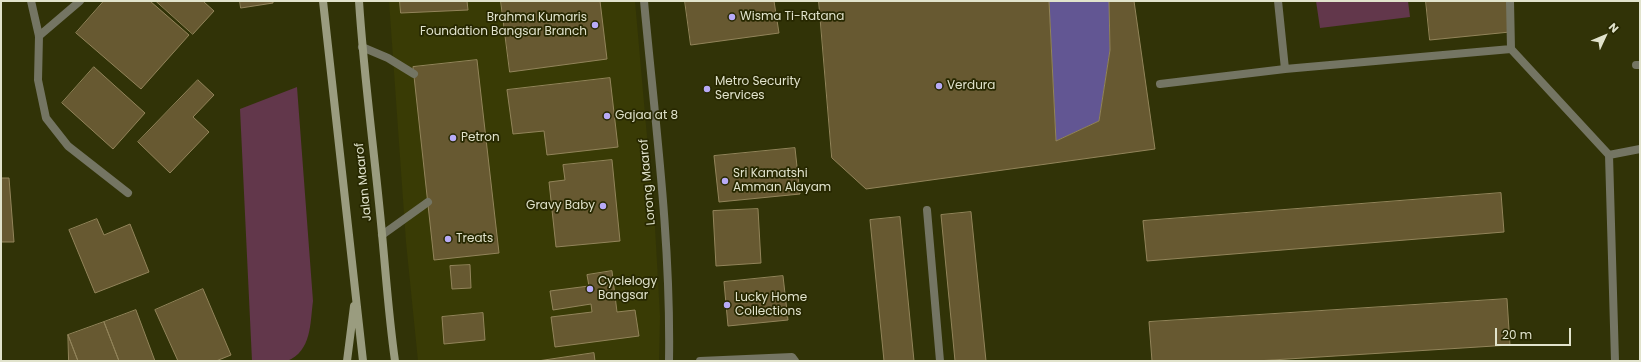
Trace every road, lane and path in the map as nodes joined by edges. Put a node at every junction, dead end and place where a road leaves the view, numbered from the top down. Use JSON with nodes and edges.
{"nodes":[{"id":1,"x":31,"y":1,"type":"edge"},
{"id":2,"x":80,"y":1,"type":"edge"},
{"id":3,"x":323,"y":1,"type":"edge"},
{"id":4,"x":359,"y":1,"type":"edge"},
{"id":5,"x":644,"y":1,"type":"edge"},
{"id":6,"x":1278,"y":1,"type":"edge"},
{"id":7,"x":1510,"y":1,"type":"edge"},
{"id":8,"x":39,"y":36,"type":"junction"},
{"id":9,"x":362,"y":47,"type":"junction"},
{"id":10,"x":1511,"y":49,"type":"junction"},
{"id":11,"x":1285,"y":69,"type":"junction"},
{"id":12,"x":414,"y":74,"type":"dead end"},
{"id":13,"x":1160,"y":84,"type":"dead end"},
{"id":14,"x":1640,"y":149,"type":"edge"},
{"id":15,"x":1610,"y":155,"type":"junction"},
{"id":16,"x":128,"y":193,"type":"dead end"},
{"id":17,"x":428,"y":202,"type":"dead end"},
{"id":18,"x":927,"y":210,"type":"dead end"},
{"id":19,"x":382,"y":235,"type":"junction"},
{"id":20,"x":356,"y":290,"type":"junction"},
{"id":21,"x":737,"y":360,"type":"edge"},
{"id":22,"x":347,"y":361,"type":"edge"},
{"id":23,"x":363,"y":361,"type":"edge"},
{"id":24,"x":395,"y":361,"type":"edge"},
{"id":25,"x":670,"y":361,"type":"edge"},
{"id":26,"x":700,"y":361,"type":"edge"},
{"id":27,"x":794,"y":361,"type":"edge"},
{"id":28,"x":940,"y":361,"type":"edge"},
{"id":29,"x":1615,"y":361,"type":"edge"}],
"edges":[{"from":1,"to":8,"type":"street"},
{"from":2,"to":8,"type":"street"},
{"from":3,"to":20,"type":"main road","name":"Jalan Maarof"},
{"from":4,"to":9,"type":"main road","name":"Jalan Maarof"},
{"from":5,"to":25,"type":"street","name":"Lorong Maarof"},
{"from":6,"to":11,"type":"street"},
{"from":7,"to":10,"type":"street"},
{"from":8,"to":16,"type":"street"},
{"from":9,"to":12,"type":"street"},
{"from":9,"to":19,"type":"main road","name":"Jalan Maarof"},
{"from":10,"to":11,"type":"street"},
{"from":10,"to":15,"type":"street"},
{"from":11,"to":13,"type":"street"},
{"from":14,"to":15,"type":"street"},
{"from":15,"to":29,"type":"street"},
{"from":17,"to":19,"type":"street"},
{"from":18,"to":28,"type":"street"},
{"from":19,"to":24,"type":"main road","name":"Jalan Maarof"},
{"from":20,"to":22,"type":"main road"},
{"from":20,"to":23,"type":"main road"},
{"from":21,"to":26,"type":"street"},
{"from":21,"to":27,"type":"street"}]}
